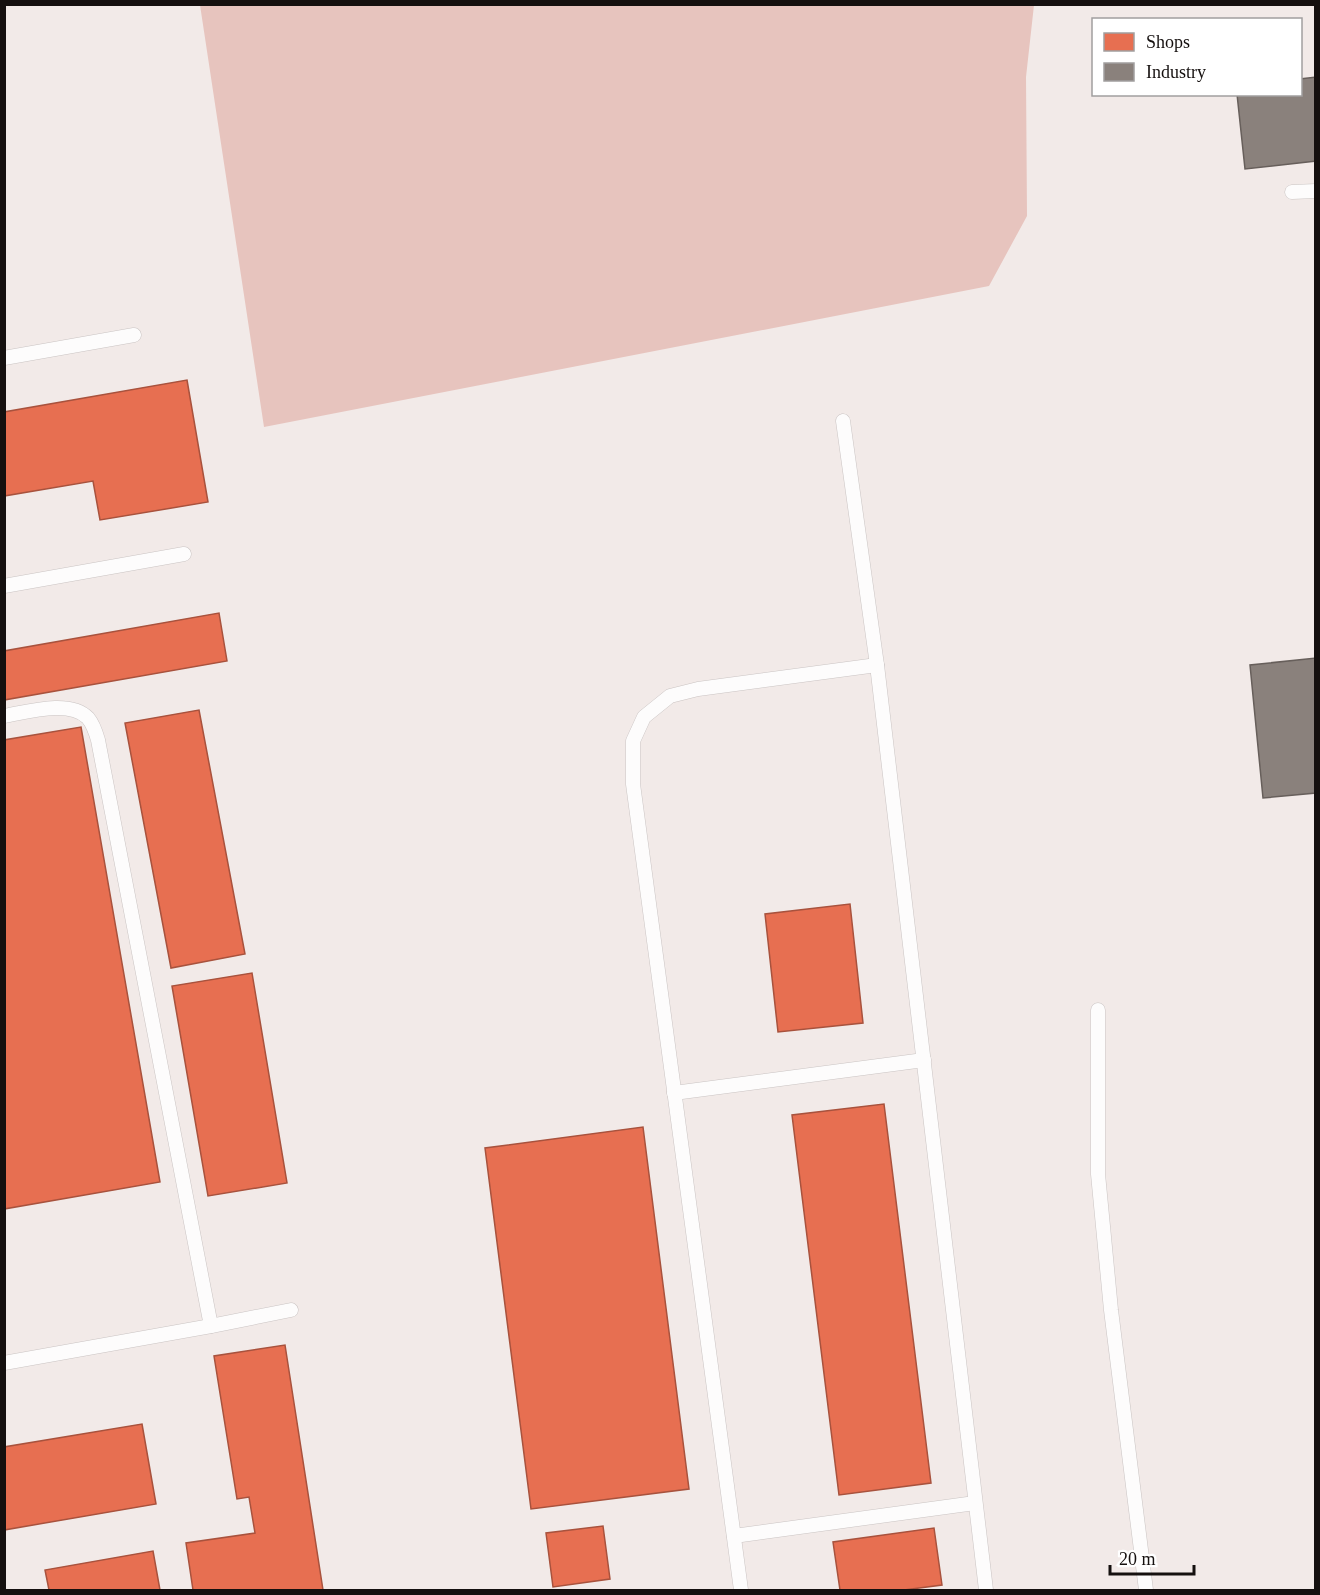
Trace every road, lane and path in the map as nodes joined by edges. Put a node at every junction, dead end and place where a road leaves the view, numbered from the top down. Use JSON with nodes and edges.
{"nodes":[{"id":1,"x":1316,"y":191,"type":"edge"},
{"id":2,"x":1292,"y":192,"type":"dead end"},
{"id":3,"x":134,"y":335,"type":"dead end"},
{"id":4,"x":4,"y":358,"type":"edge"},
{"id":5,"x":843,"y":421,"type":"dead end"},
{"id":6,"x":184,"y":554,"type":"dead end"},
{"id":7,"x":4,"y":586,"type":"edge"},
{"id":8,"x":877,"y":665,"type":"junction"},
{"id":9,"x":4,"y":716,"type":"edge"},
{"id":10,"x":1098,"y":1010,"type":"dead end"},
{"id":11,"x":924,"y":1059,"type":"junction"},
{"id":12,"x":674,"y":1093,"type":"junction"},
{"id":13,"x":291,"y":1310,"type":"dead end"},
{"id":14,"x":211,"y":1326,"type":"junction"},
{"id":15,"x":4,"y":1363,"type":"edge"},
{"id":16,"x":975,"y":1503,"type":"junction"},
{"id":17,"x":734,"y":1536,"type":"junction"},
{"id":18,"x":741,"y":1590,"type":"edge"},
{"id":19,"x":986,"y":1590,"type":"edge"},
{"id":20,"x":1146,"y":1590,"type":"edge"}],
"edges":[{"from":1,"to":2,"type":"lane"},
{"from":3,"to":4,"type":"lane"},
{"from":5,"to":8,"type":"lane"},
{"from":6,"to":7,"type":"lane"},
{"from":8,"to":11,"type":"lane"},
{"from":8,"to":12,"type":"lane"},
{"from":9,"to":14,"type":"lane"},
{"from":10,"to":20,"type":"lane"},
{"from":11,"to":12,"type":"lane"},
{"from":11,"to":16,"type":"lane"},
{"from":12,"to":17,"type":"lane"},
{"from":13,"to":14,"type":"lane"},
{"from":14,"to":15,"type":"lane"},
{"from":16,"to":17,"type":"lane"},
{"from":16,"to":19,"type":"lane"},
{"from":17,"to":18,"type":"lane"}]}
